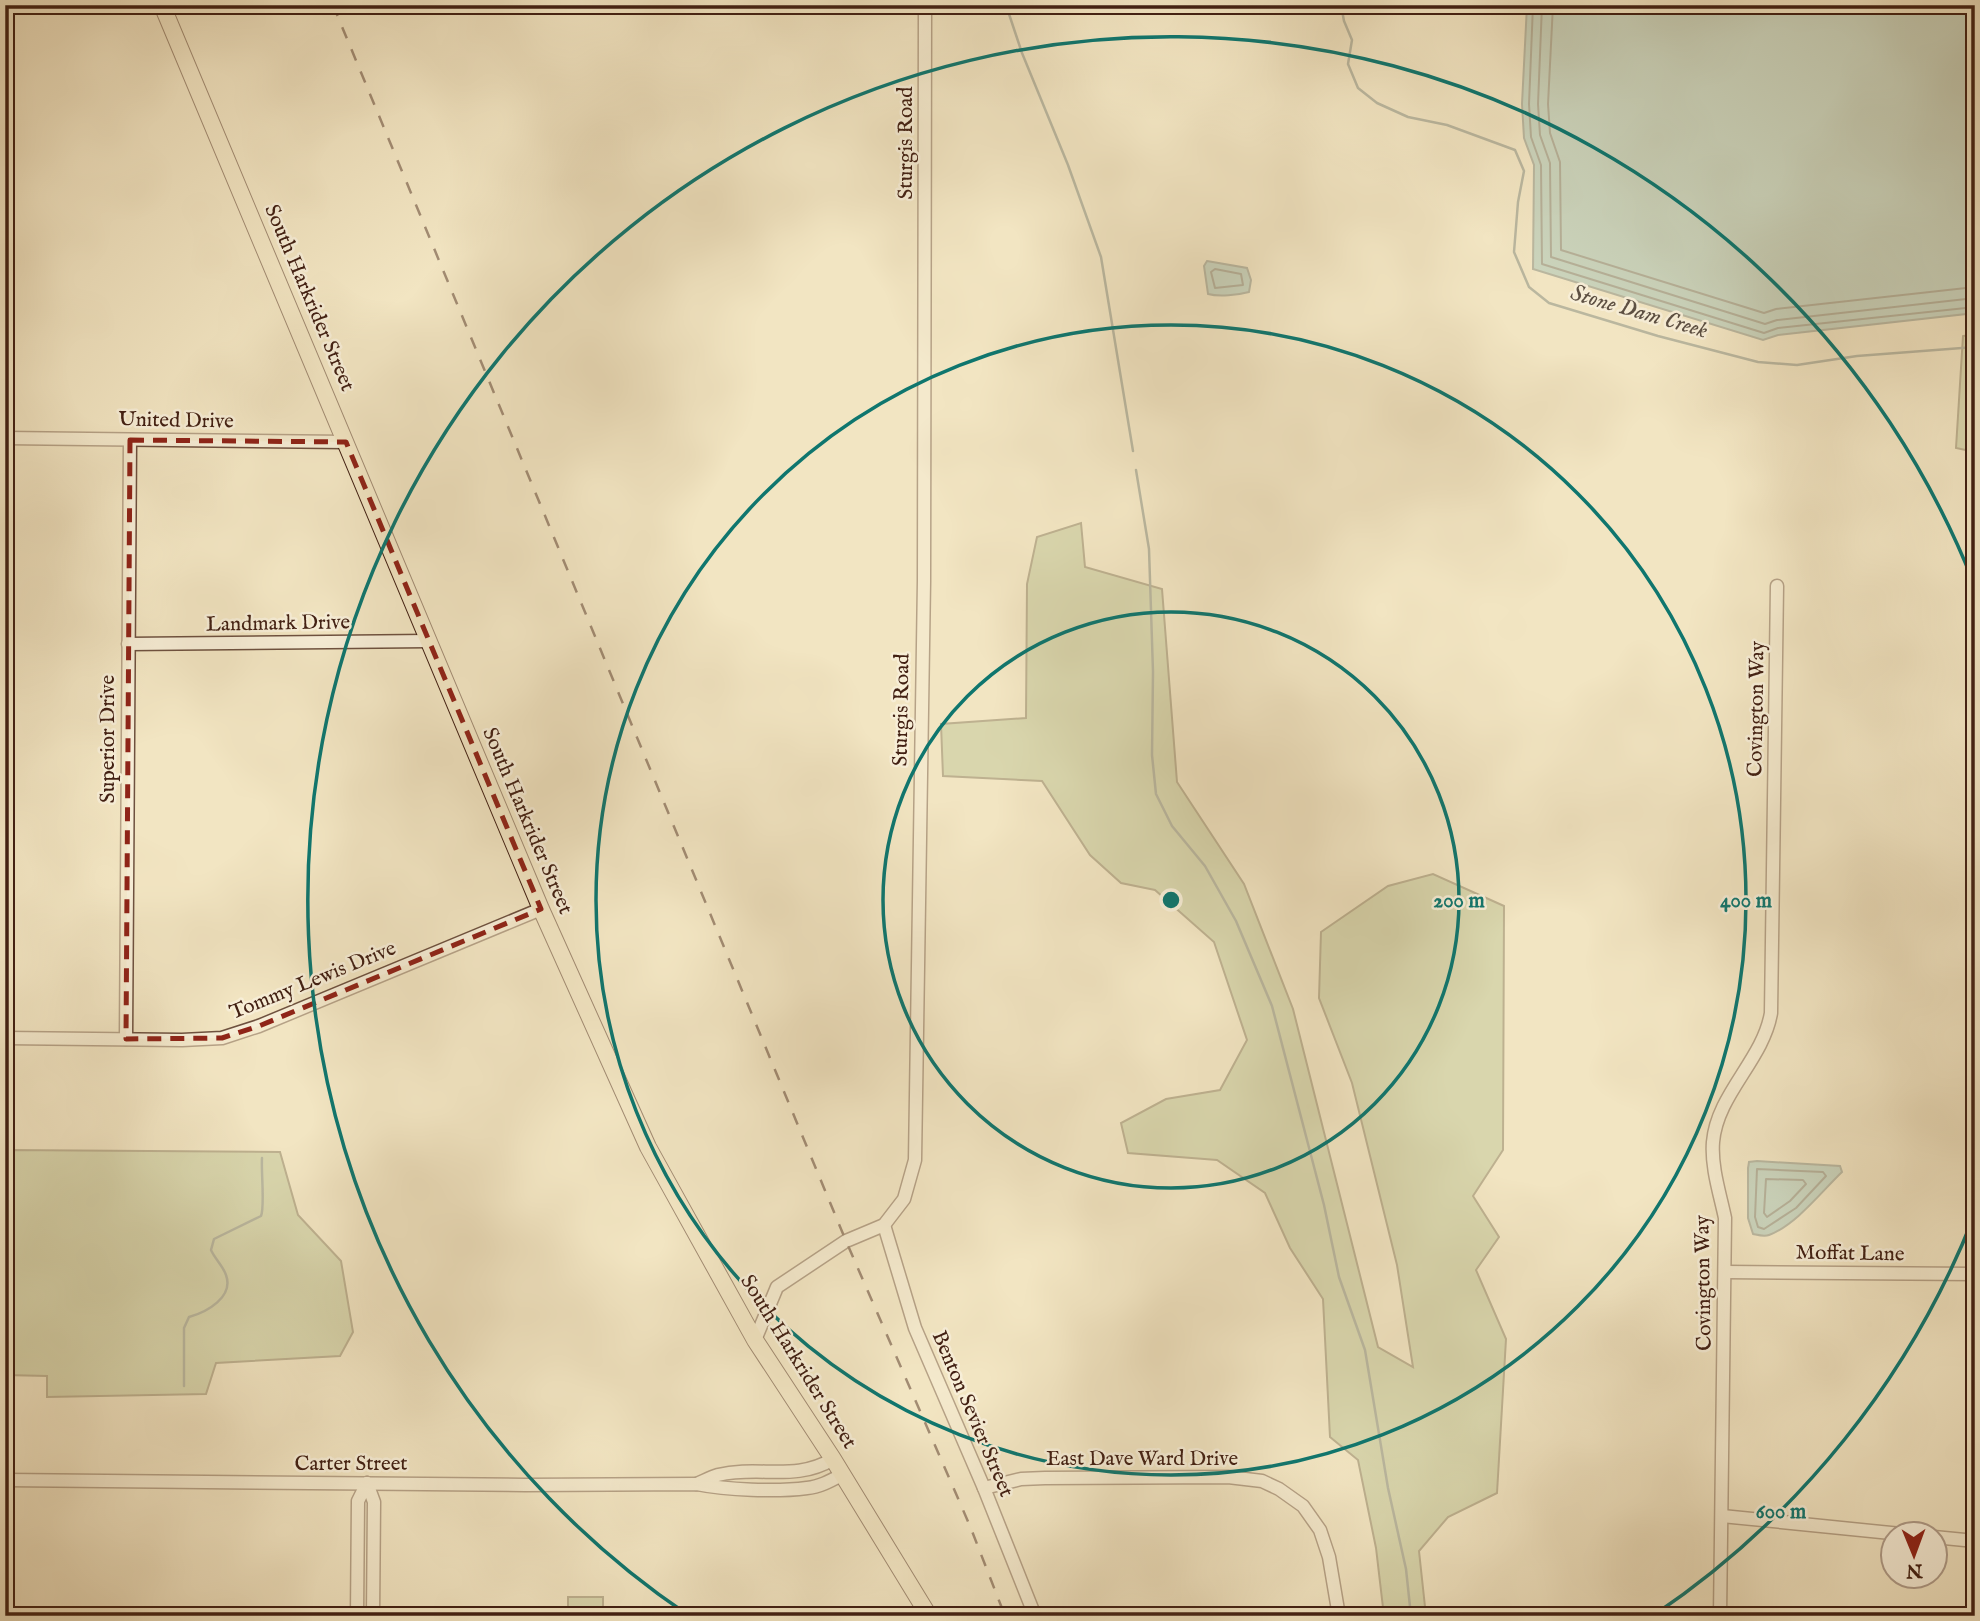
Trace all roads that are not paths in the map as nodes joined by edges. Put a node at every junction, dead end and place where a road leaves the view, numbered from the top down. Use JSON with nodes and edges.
{"nodes":[{"id":1,"x":162,"y":5,"type":"edge"},
{"id":2,"x":925,"y":5,"type":"edge"},
{"id":3,"x":5,"y":438,"type":"edge"},
{"id":4,"x":130,"y":440,"type":"junction"},
{"id":5,"x":346,"y":442,"type":"junction"},
{"id":6,"x":1777,"y":586,"type":"dead end"},
{"id":7,"x":429,"y":641,"type":"junction"},
{"id":8,"x":128,"y":644,"type":"junction"},
{"id":9,"x":541,"y":909,"type":"junction"},
{"id":10,"x":5,"y":1038,"type":"edge"},
{"id":11,"x":126,"y":1039,"type":"junction"},
{"id":12,"x":884,"y":1225,"type":"junction"},
{"id":13,"x":1726,"y":1272,"type":"junction"},
{"id":14,"x":1975,"y":1274,"type":"edge"},
{"id":15,"x":755,"y":1340,"type":"junction"},
{"id":16,"x":833,"y":1458,"type":"junction"},
{"id":17,"x":843,"y":1474,"type":"junction"},
{"id":18,"x":5,"y":1480,"type":"edge"},
{"id":19,"x":367,"y":1483,"type":"junction"},
{"id":20,"x":697,"y":1484,"type":"junction"},
{"id":21,"x":984,"y":1488,"type":"junction"},
{"id":22,"x":1722,"y":1516,"type":"junction"},
{"id":23,"x":1878,"y":1532,"type":"edge"},
{"id":24,"x":1948,"y":1538,"type":"edge"},
{"id":25,"x":1975,"y":1541,"type":"edge"},
{"id":26,"x":357,"y":1616,"type":"edge"},
{"id":27,"x":373,"y":1616,"type":"edge"},
{"id":28,"x":929,"y":1616,"type":"edge"},
{"id":29,"x":1035,"y":1616,"type":"edge"},
{"id":30,"x":1339,"y":1616,"type":"edge"},
{"id":31,"x":1720,"y":1616,"type":"edge"}],
"edges":[{"from":1,"to":5,"type":"main road","name":"South Harkrider Street"},
{"from":2,"to":12,"type":"street","name":"Sturgis Road"},
{"from":3,"to":4,"type":"street","name":"United Drive"},
{"from":4,"to":5,"type":"street","name":"United Drive"},
{"from":4,"to":8,"type":"street","name":"Superior Drive"},
{"from":5,"to":7,"type":"main road","name":"South Harkrider Street"},
{"from":6,"to":13,"type":"street","name":"Covington Way"},
{"from":7,"to":8,"type":"street","name":"Landmark Drive"},
{"from":7,"to":9,"type":"main road","name":"South Harkrider Street"},
{"from":8,"to":11,"type":"street","name":"Superior Drive"},
{"from":9,"to":11,"type":"street","name":"Tommy Lewis Drive"},
{"from":9,"to":15,"type":"main road","name":"South Harkrider Street"},
{"from":10,"to":11,"type":"street","name":"Tommy Lewis Drive"},
{"from":12,"to":15,"type":"street"},
{"from":12,"to":21,"type":"street","name":"Benton Sevier Street"},
{"from":13,"to":14,"type":"street","name":"Moffat Lane"},
{"from":13,"to":22,"type":"street","name":"Covington Way"},
{"from":15,"to":16,"type":"main road","name":"South Harkrider Street"},
{"from":16,"to":17,"type":"main road","name":"South Harkrider Street"},
{"from":16,"to":20,"type":"street","name":"Carter Street"},
{"from":17,"to":20,"type":"street","name":"Carter Street"},
{"from":17,"to":28,"type":"main road","name":"South Harkrider Street"},
{"from":18,"to":19,"type":"street","name":"Carter Street"},
{"from":19,"to":20,"type":"street","name":"Carter Street"},
{"from":19,"to":26,"type":"street"},
{"from":19,"to":27,"type":"street"},
{"from":21,"to":29,"type":"street","name":"Benton Sevier Street"},
{"from":21,"to":30,"type":"street","name":"East Dave Ward Drive"},
{"from":22,"to":23,"type":"street"},
{"from":22,"to":31,"type":"street","name":"Covington Way"},
{"from":24,"to":25,"type":"street"}]}
